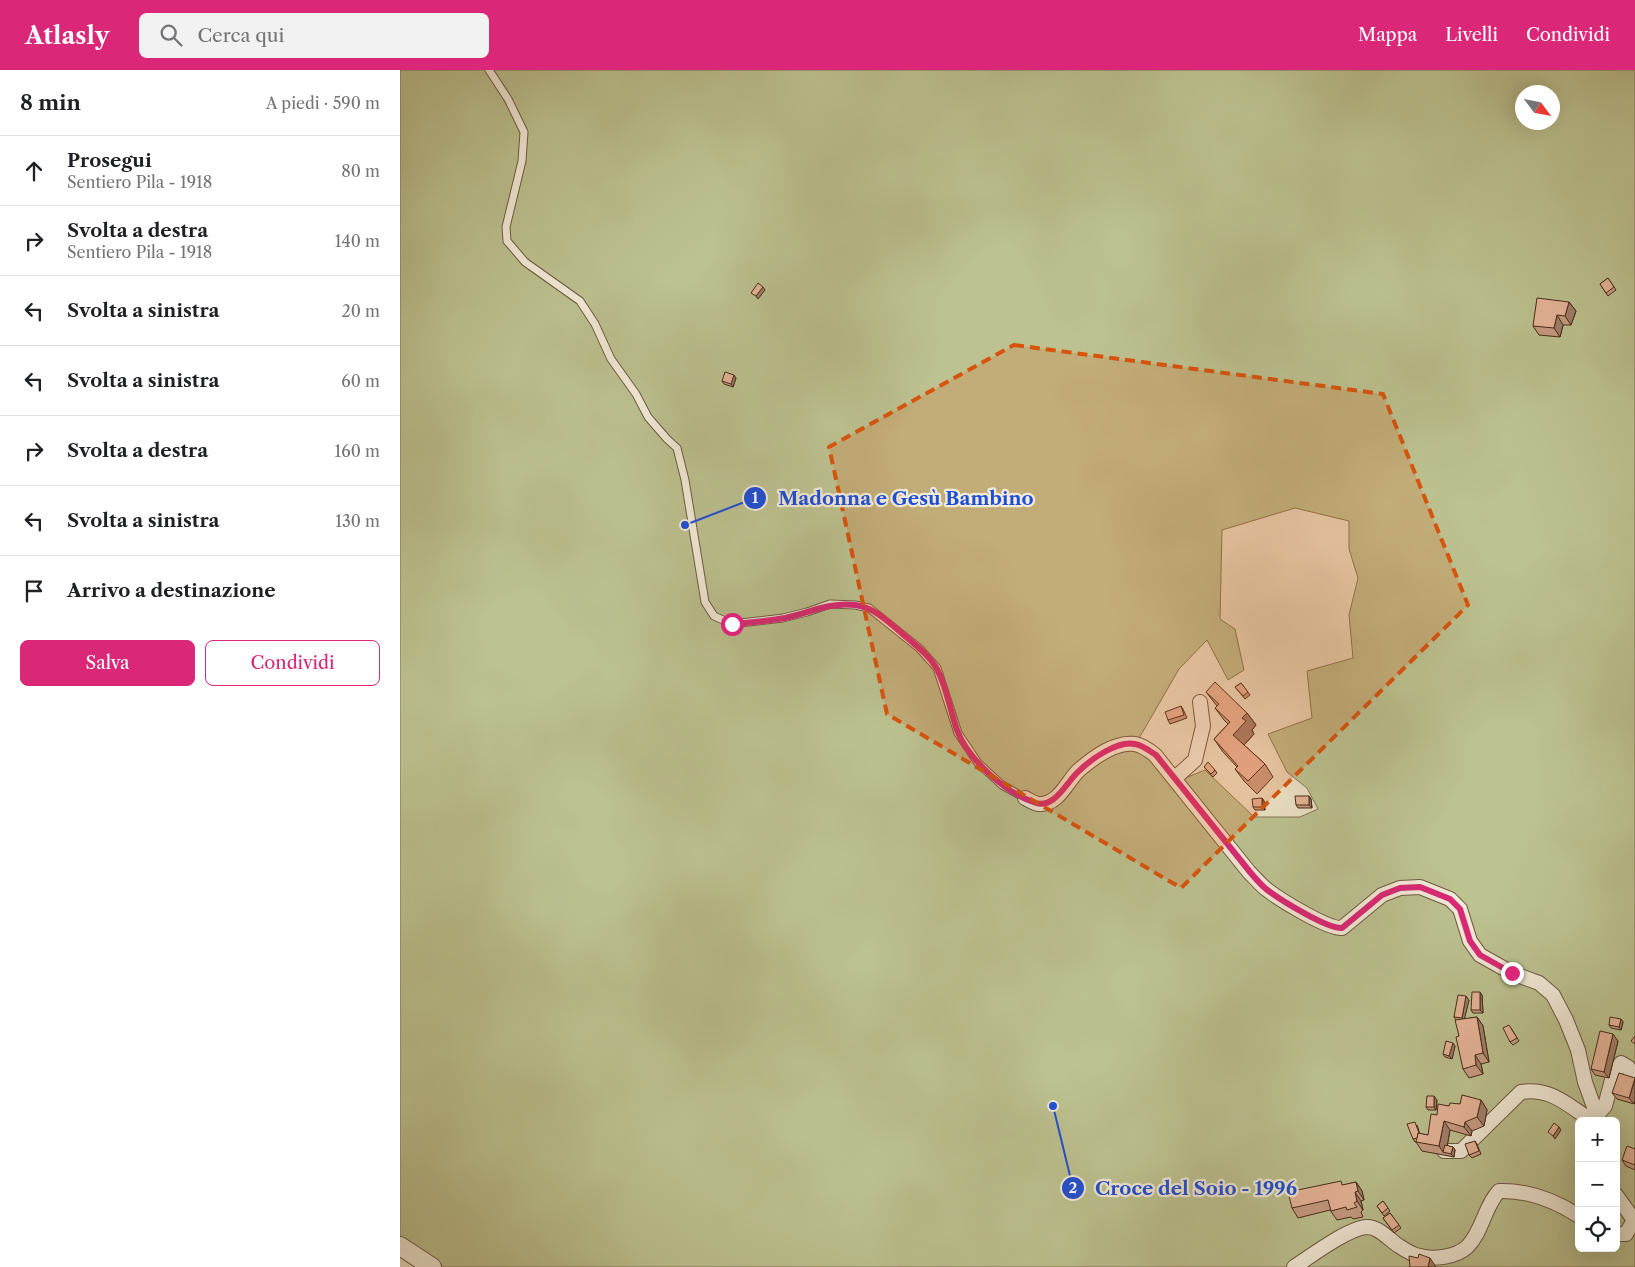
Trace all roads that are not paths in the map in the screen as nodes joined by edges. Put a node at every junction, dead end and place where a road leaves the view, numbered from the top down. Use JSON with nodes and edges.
{"nodes":[{"id":1,"x":489,"y":70,"type":"edge"},
{"id":2,"x":1200,"y":702,"type":"dead end"},
{"id":3,"x":1175,"y":778,"type":"junction"},
{"id":4,"x":1024,"y":798,"type":"joint"},
{"id":5,"x":1635,"y":1080,"type":"edge"},
{"id":6,"x":1591,"y":1117,"type":"edge"},
{"id":7,"x":1595,"y":1117,"type":"edge"},
{"id":8,"x":1597,"y":1117,"type":"edge"},
{"id":9,"x":1444,"y":1151,"type":"edge"},
{"id":10,"x":1620,"y":1201,"type":"edge"},
{"id":11,"x":1575,"y":1213,"type":"edge"},
{"id":12,"x":1620,"y":1234,"type":"edge"},
{"id":13,"x":400,"y":1246,"type":"edge"},
{"id":14,"x":432,"y":1267,"type":"edge"},
{"id":15,"x":1294,"y":1267,"type":"edge"}],
"edges":[{"from":1,"to":4,"type":"lane"},
{"from":2,"to":3,"type":"street"},
{"from":3,"to":4,"type":"street"},
{"from":3,"to":7,"type":"street"},
{"from":5,"to":8,"type":"street"},
{"from":6,"to":9,"type":"street"},
{"from":10,"to":12,"type":"street"},
{"from":11,"to":15,"type":"street"},
{"from":13,"to":14,"type":"street"}]}
